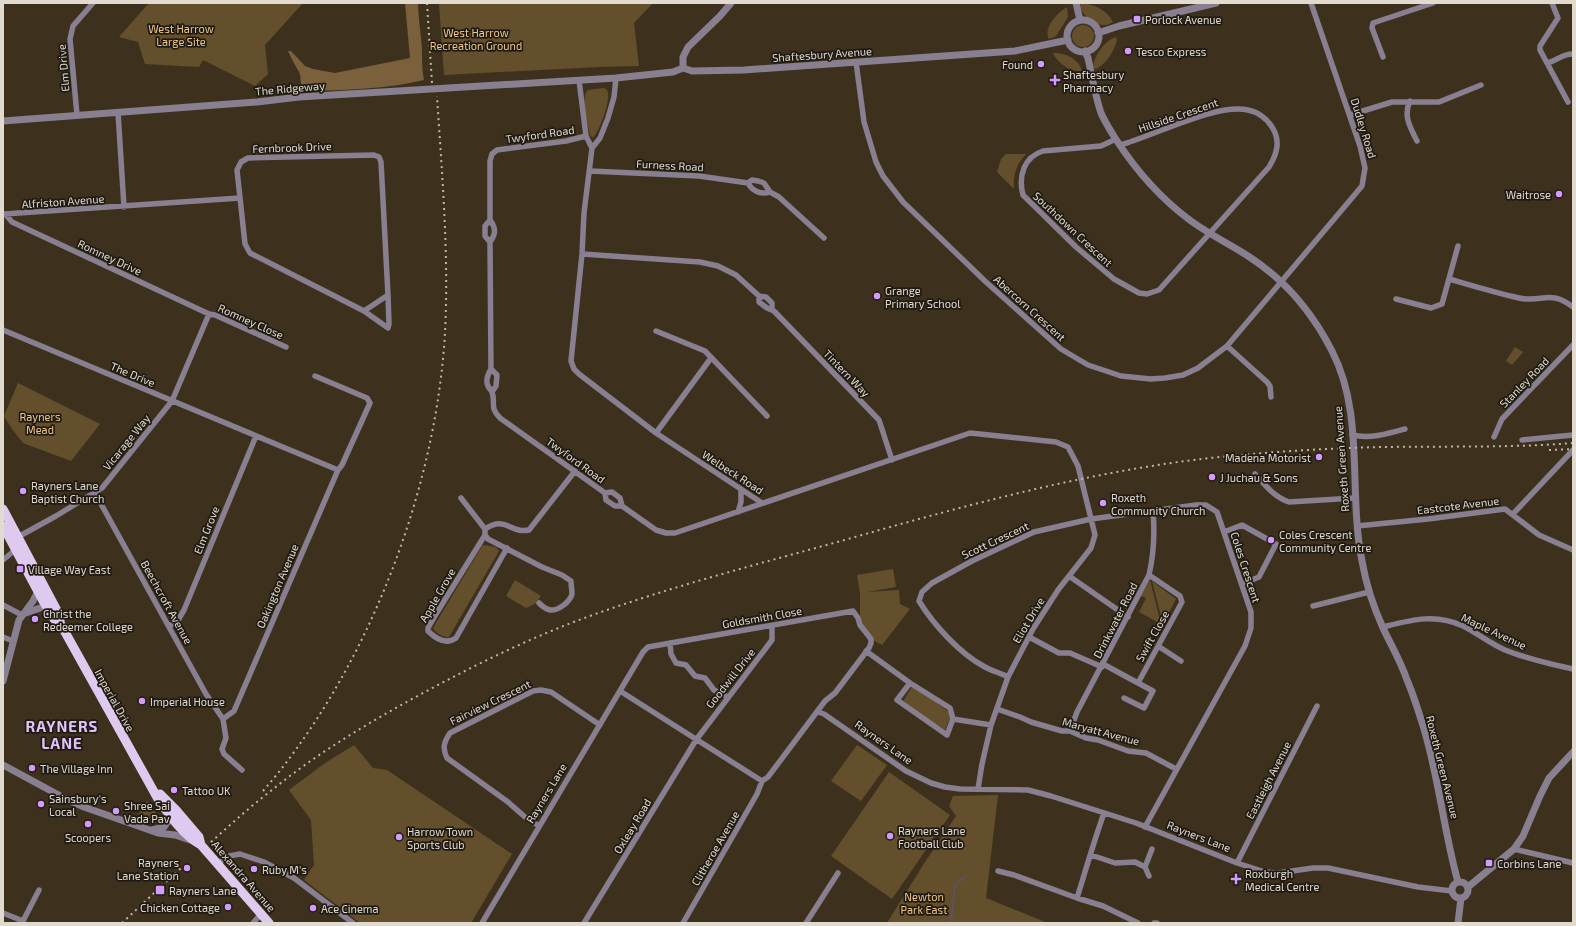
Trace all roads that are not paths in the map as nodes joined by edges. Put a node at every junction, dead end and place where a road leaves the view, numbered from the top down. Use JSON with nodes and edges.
{"nodes":[{"id":1,"x":93,"y":3,"type":"edge"},
{"id":2,"x":730,"y":3,"type":"edge"},
{"id":3,"x":1076,"y":3,"type":"edge"},
{"id":4,"x":1216,"y":3,"type":"edge"},
{"id":5,"x":1311,"y":3,"type":"edge"},
{"id":6,"x":1433,"y":3,"type":"edge"},
{"id":7,"x":1552,"y":3,"type":"edge"},
{"id":8,"x":1080,"y":20,"type":"junction"},
{"id":9,"x":1098,"y":33,"type":"junction"},
{"id":10,"x":1068,"y":40,"type":"junction"},
{"id":11,"x":1085,"y":51,"type":"junction"},
{"id":12,"x":1573,"y":54,"type":"edge"},
{"id":13,"x":1383,"y":57,"type":"dead end"},
{"id":14,"x":856,"y":62,"type":"junction"},
{"id":15,"x":1547,"y":63,"type":"junction"},
{"id":16,"x":683,"y":68,"type":"junction"},
{"id":17,"x":616,"y":78,"type":"junction"},
{"id":18,"x":579,"y":80,"type":"junction"},
{"id":19,"x":1481,"y":85,"type":"dead end"},
{"id":20,"x":1410,"y":101,"type":"junction"},
{"id":21,"x":1568,"y":102,"type":"dead end"},
{"id":22,"x":118,"y":112,"type":"junction"},
{"id":23,"x":77,"y":115,"type":"junction"},
{"id":24,"x":1350,"y":115,"type":"junction"},
{"id":25,"x":3,"y":121,"type":"edge"},
{"id":26,"x":586,"y":136,"type":"junction"},
{"id":27,"x":1417,"y":141,"type":"dead end"},
{"id":28,"x":1118,"y":142,"type":"junction"},
{"id":29,"x":592,"y":148,"type":"junction"},
{"id":30,"x":590,"y":171,"type":"junction"},
{"id":31,"x":748,"y":183,"type":"junction"},
{"id":32,"x":770,"y":192,"type":"junction"},
{"id":33,"x":240,"y":198,"type":"junction"},
{"id":34,"x":124,"y":207,"type":"junction"},
{"id":35,"x":5,"y":214,"type":"edge"},
{"id":36,"x":490,"y":220,"type":"junction"},
{"id":37,"x":1210,"y":234,"type":"junction"},
{"id":38,"x":824,"y":238,"type":"dead end"},
{"id":39,"x":490,"y":242,"type":"junction"},
{"id":40,"x":1458,"y":246,"type":"dead end"},
{"id":41,"x":582,"y":254,"type":"junction"},
{"id":42,"x":1449,"y":279,"type":"junction"},
{"id":43,"x":1281,"y":282,"type":"junction"},
{"id":44,"x":388,"y":296,"type":"junction"},
{"id":45,"x":759,"y":296,"type":"junction"},
{"id":46,"x":1396,"y":299,"type":"dead end"},
{"id":47,"x":1573,"y":307,"type":"edge"},
{"id":48,"x":772,"y":309,"type":"junction"},
{"id":49,"x":364,"y":312,"type":"junction"},
{"id":50,"x":209,"y":314,"type":"junction"},
{"id":51,"x":3,"y":330,"type":"edge"},
{"id":52,"x":656,"y":331,"type":"dead end"},
{"id":53,"x":1573,"y":345,"type":"edge"},
{"id":54,"x":1227,"y":346,"type":"junction"},
{"id":55,"x":286,"y":347,"type":"dead end"},
{"id":56,"x":711,"y":358,"type":"junction"},
{"id":57,"x":491,"y":369,"type":"junction"},
{"id":58,"x":315,"y":376,"type":"dead end"},
{"id":59,"x":492,"y":392,"type":"junction"},
{"id":60,"x":1271,"y":397,"type":"dead end"},
{"id":61,"x":172,"y":401,"type":"junction"},
{"id":62,"x":767,"y":416,"type":"dead end"},
{"id":63,"x":1405,"y":429,"type":"dead end"},
{"id":64,"x":656,"y":433,"type":"junction"},
{"id":65,"x":1352,"y":435,"type":"junction"},
{"id":66,"x":1573,"y":435,"type":"edge"},
{"id":67,"x":256,"y":436,"type":"junction"},
{"id":68,"x":1494,"y":437,"type":"dead end"},
{"id":69,"x":1522,"y":440,"type":"dead end"},
{"id":70,"x":1573,"y":450,"type":"edge"},
{"id":71,"x":892,"y":460,"type":"junction"},
{"id":72,"x":338,"y":470,"type":"junction"},
{"id":73,"x":575,"y":471,"type":"junction"},
{"id":74,"x":1255,"y":474,"type":"dead end"},
{"id":75,"x":741,"y":490,"type":"junction"},
{"id":76,"x":96,"y":493,"type":"junction"},
{"id":77,"x":605,"y":493,"type":"junction"},
{"id":78,"x":461,"y":498,"type":"dead end"},
{"id":79,"x":1355,"y":498,"type":"junction"},
{"id":80,"x":762,"y":503,"type":"junction"},
{"id":81,"x":622,"y":506,"type":"junction"},
{"id":82,"x":3,"y":509,"type":"edge"},
{"id":83,"x":1153,"y":511,"type":"junction"},
{"id":84,"x":738,"y":512,"type":"junction"},
{"id":85,"x":1513,"y":514,"type":"junction"},
{"id":86,"x":1091,"y":519,"type":"junction"},
{"id":87,"x":3,"y":526,"type":"edge"},
{"id":88,"x":1357,"y":526,"type":"junction"},
{"id":89,"x":485,"y":532,"type":"junction"},
{"id":90,"x":1224,"y":532,"type":"junction"},
{"id":91,"x":14,"y":539,"type":"junction"},
{"id":92,"x":508,"y":548,"type":"junction"},
{"id":93,"x":1572,"y":548,"type":"edge"},
{"id":94,"x":15,"y":550,"type":"junction"},
{"id":95,"x":3,"y":560,"type":"edge"},
{"id":96,"x":1149,"y":575,"type":"junction"},
{"id":97,"x":1069,"y":576,"type":"junction"},
{"id":98,"x":1242,"y":584,"type":"junction"},
{"id":99,"x":38,"y":591,"type":"junction"},
{"id":100,"x":1369,"y":592,"type":"junction"},
{"id":101,"x":539,"y":603,"type":"dead end"},
{"id":102,"x":3,"y":605,"type":"edge"},
{"id":103,"x":1313,"y":606,"type":"dead end"},
{"id":104,"x":50,"y":607,"type":"junction"},
{"id":105,"x":22,"y":614,"type":"junction"},
{"id":106,"x":1128,"y":616,"type":"junction"},
{"id":107,"x":169,"y":626,"type":"junction"},
{"id":108,"x":772,"y":626,"type":"junction"},
{"id":109,"x":1383,"y":627,"type":"junction"},
{"id":110,"x":3,"y":637,"type":"edge"},
{"id":111,"x":1029,"y":637,"type":"junction"},
{"id":112,"x":13,"y":641,"type":"junction"},
{"id":113,"x":672,"y":643,"type":"junction"},
{"id":114,"x":1158,"y":646,"type":"junction"},
{"id":115,"x":866,"y":651,"type":"junction"},
{"id":116,"x":1181,"y":661,"type":"dead end"},
{"id":117,"x":1102,"y":666,"type":"junction"},
{"id":118,"x":1573,"y":669,"type":"edge"},
{"id":119,"x":1008,"y":677,"type":"junction"},
{"id":120,"x":3,"y":681,"type":"edge"},
{"id":121,"x":910,"y":683,"type":"junction"},
{"id":122,"x":1138,"y":683,"type":"junction"},
{"id":123,"x":620,"y":691,"type":"junction"},
{"id":124,"x":728,"y":697,"type":"junction"},
{"id":125,"x":1124,"y":698,"type":"dead end"},
{"id":126,"x":1317,"y":706,"type":"dead end"},
{"id":127,"x":997,"y":709,"type":"junction"},
{"id":128,"x":818,"y":712,"type":"junction"},
{"id":129,"x":223,"y":719,"type":"junction"},
{"id":130,"x":953,"y":719,"type":"junction"},
{"id":131,"x":600,"y":725,"type":"junction"},
{"id":132,"x":991,"y":725,"type":"junction"},
{"id":133,"x":1070,"y":731,"type":"junction"},
{"id":134,"x":696,"y":740,"type":"junction"},
{"id":135,"x":1573,"y":752,"type":"edge"},
{"id":136,"x":3,"y":765,"type":"edge"},
{"id":137,"x":1176,"y":769,"type":"junction"},
{"id":138,"x":242,"y":770,"type":"dead end"},
{"id":139,"x":762,"y":781,"type":"junction"},
{"id":140,"x":152,"y":787,"type":"junction"},
{"id":141,"x":978,"y":789,"type":"junction"},
{"id":142,"x":171,"y":806,"type":"junction"},
{"id":143,"x":1104,"y":813,"type":"junction"},
{"id":144,"x":171,"y":817,"type":"junction"},
{"id":145,"x":539,"y":826,"type":"junction"},
{"id":146,"x":191,"y":827,"type":"joint"},
{"id":147,"x":1145,"y":827,"type":"junction"},
{"id":148,"x":151,"y":830,"type":"junction"},
{"id":149,"x":198,"y":843,"type":"junction"},
{"id":150,"x":1152,"y":849,"type":"dead end"},
{"id":151,"x":1514,"y":849,"type":"junction"},
{"id":152,"x":1091,"y":855,"type":"junction"},
{"id":153,"x":1573,"y":862,"type":"edge"},
{"id":154,"x":1237,"y":863,"type":"junction"},
{"id":155,"x":218,"y":864,"type":"junction"},
{"id":156,"x":1145,"y":867,"type":"junction"},
{"id":157,"x":998,"y":871,"type":"dead end"},
{"id":158,"x":838,"y":873,"type":"dead end"},
{"id":159,"x":1148,"y":876,"type":"dead end"},
{"id":160,"x":1458,"y":882,"type":"junction"},
{"id":161,"x":1468,"y":887,"type":"junction"},
{"id":162,"x":39,"y":890,"type":"dead end"},
{"id":163,"x":1452,"y":891,"type":"junction"},
{"id":164,"x":1077,"y":898,"type":"junction"},
{"id":165,"x":1461,"y":898,"type":"junction"},
{"id":166,"x":3,"y":913,"type":"edge"},
{"id":167,"x":261,"y":914,"type":"junction"},
{"id":168,"x":22,"y":922,"type":"edge"},
{"id":169,"x":252,"y":923,"type":"edge"},
{"id":170,"x":269,"y":923,"type":"edge"},
{"id":171,"x":353,"y":923,"type":"edge"},
{"id":172,"x":482,"y":923,"type":"edge"},
{"id":173,"x":584,"y":923,"type":"edge"},
{"id":174,"x":683,"y":923,"type":"edge"},
{"id":175,"x":806,"y":923,"type":"edge"},
{"id":176,"x":1138,"y":923,"type":"edge"},
{"id":177,"x":1154,"y":923,"type":"edge"},
{"id":178,"x":1157,"y":923,"type":"edge"},
{"id":179,"x":1458,"y":923,"type":"edge"}],
"edges":[{"from":1,"to":23,"type":"street","name":"Elm Drive"},
{"from":2,"to":16,"type":"street"},
{"from":3,"to":8,"type":"street"},
{"from":4,"to":9,"type":"street"},
{"from":5,"to":24,"type":"street","name":"Dudley Road"},
{"from":6,"to":13,"type":"street"},
{"from":7,"to":15,"type":"street"},
{"from":8,"to":9,"type":"street"},
{"from":8,"to":10,"type":"street"},
{"from":9,"to":11,"type":"street"},
{"from":10,"to":11,"type":"street"},
{"from":10,"to":14,"type":"street","name":"Shaftesbury Avenue"},
{"from":11,"to":28,"type":"street","name":"Roxeth Green Avenue"},
{"from":12,"to":15,"type":"street"},
{"from":14,"to":16,"type":"street","name":"Shaftesbury Avenue"},
{"from":14,"to":54,"type":"street","name":"Abercorn Crescent"},
{"from":15,"to":21,"type":"street"},
{"from":16,"to":17,"type":"street","name":"Shaftesbury Avenue"},
{"from":17,"to":18,"type":"street","name":"Shaftesbury Avenue"},
{"from":17,"to":29,"type":"street","name":"Welbeck Road"},
{"from":18,"to":22,"type":"street","name":"The Ridgeway"},
{"from":18,"to":26,"type":"street"},
{"from":19,"to":20,"type":"street"},
{"from":20,"to":24,"type":"street"},
{"from":20,"to":27,"type":"street"},
{"from":22,"to":23,"type":"street","name":"The Ridgeway"},
{"from":22,"to":34,"type":"street"},
{"from":23,"to":25,"type":"street","name":"The Ridgeway"},
{"from":24,"to":43,"type":"street","name":"Dudley Road"},
{"from":26,"to":29,"type":"street"},
{"from":26,"to":36,"type":"street","name":"Twyford Road"},
{"from":28,"to":37,"type":"street","name":"Roxeth Green Avenue"},
{"from":28,"to":37,"type":"street","name":"Hillside Crescent"},
{"from":28,"to":37,"type":"street","name":"Southdown Crescent"},
{"from":29,"to":30,"type":"street","name":"Welbeck Road"},
{"from":30,"to":31,"type":"street","name":"Furness Road"},
{"from":30,"to":41,"type":"street","name":"Welbeck Road"},
{"from":31,"to":32,"type":"street","name":"Furness Road"},
{"from":31,"to":32,"type":"street","name":"Furness Road"},
{"from":32,"to":38,"type":"street","name":"Furness Road"},
{"from":33,"to":34,"type":"street","name":"Alfriston Avenue"},
{"from":33,"to":44,"type":"street","name":"Fernbrook Drive"},
{"from":33,"to":49,"type":"street","name":"Fernbrook Drive"},
{"from":34,"to":35,"type":"street","name":"Alfriston Avenue"},
{"from":35,"to":50,"type":"street","name":"Romney Drive"},
{"from":36,"to":39,"type":"street","name":"Twyford Road"},
{"from":36,"to":39,"type":"street","name":"Twyford Road"},
{"from":37,"to":43,"type":"street","name":"Roxeth Green Avenue"},
{"from":39,"to":57,"type":"street","name":"Twyford Road"},
{"from":40,"to":42,"type":"street"},
{"from":41,"to":45,"type":"street","name":"Tintern Way"},
{"from":41,"to":64,"type":"street","name":"Welbeck Road"},
{"from":42,"to":46,"type":"street"},
{"from":42,"to":47,"type":"street"},
{"from":43,"to":54,"type":"street","name":"Abercorn Crescent"},
{"from":43,"to":65,"type":"street","name":"Roxeth Green Avenue"},
{"from":44,"to":49,"type":"street"},
{"from":44,"to":49,"type":"street","name":"Fernbrook Drive"},
{"from":45,"to":48,"type":"street","name":"Tintern Way"},
{"from":45,"to":48,"type":"street","name":"Tintern Way"},
{"from":48,"to":71,"type":"street","name":"Tintern Way"},
{"from":50,"to":55,"type":"street","name":"Romney Close"},
{"from":50,"to":61,"type":"street","name":"Vicarage Way"},
{"from":51,"to":61,"type":"street","name":"The Drive"},
{"from":52,"to":56,"type":"street"},
{"from":53,"to":68,"type":"street","name":"Stanley Road"},
{"from":54,"to":60,"type":"street"},
{"from":56,"to":62,"type":"street"},
{"from":56,"to":64,"type":"street"},
{"from":57,"to":59,"type":"street","name":"Twyford Road"},
{"from":57,"to":59,"type":"street","name":"Twyford Road"},
{"from":58,"to":72,"type":"street","name":"Oakington Avenue"},
{"from":59,"to":73,"type":"street","name":"Twyford Road"},
{"from":61,"to":67,"type":"street","name":"The Drive"},
{"from":61,"to":76,"type":"street","name":"Vicarage Way"},
{"from":63,"to":65,"type":"street"},
{"from":64,"to":75,"type":"street","name":"Welbeck Road"},
{"from":65,"to":79,"type":"street","name":"Roxeth Green Avenue"},
{"from":66,"to":69,"type":"street"},
{"from":67,"to":72,"type":"street","name":"The Drive"},
{"from":67,"to":107,"type":"street","name":"Elm Grove"},
{"from":70,"to":85,"type":"street"},
{"from":71,"to":80,"type":"street","name":"Welbeck Road"},
{"from":71,"to":86,"type":"street","name":"Welbeck Road"},
{"from":72,"to":129,"type":"street","name":"Oakington Avenue"},
{"from":73,"to":77,"type":"street","name":"Twyford Road"},
{"from":73,"to":89,"type":"street"},
{"from":74,"to":79,"type":"street"},
{"from":75,"to":80,"type":"street","name":"Welbeck Road"},
{"from":75,"to":84,"type":"street"},
{"from":76,"to":91,"type":"street","name":"Vicarage Way"},
{"from":76,"to":107,"type":"street","name":"Beechcroft Avenue"},
{"from":77,"to":81,"type":"street","name":"Twyford Road"},
{"from":77,"to":81,"type":"street","name":"Twyford Road"},
{"from":78,"to":89,"type":"street"},
{"from":79,"to":88,"type":"street","name":"Roxeth Green Avenue"},
{"from":80,"to":84,"type":"street","name":"Twyford Road"},
{"from":81,"to":84,"type":"street","name":"Twyford Road"},
{"from":82,"to":91,"type":"main road","name":"Imperial Drive"},
{"from":83,"to":86,"type":"street","name":"Coles Crescent"},
{"from":83,"to":90,"type":"street","name":"Coles Crescent"},
{"from":83,"to":96,"type":"street","name":"Drinkwater Road"},
{"from":85,"to":88,"type":"street","name":"Eastcote Avenue"},
{"from":85,"to":93,"type":"street","name":"Eastcote Avenue"},
{"from":86,"to":97,"type":"street","name":"Eliot Drive"},
{"from":86,"to":119,"type":"street","name":"Scott Crescent"},
{"from":87,"to":91,"type":"main road","name":"Imperial Drive"},
{"from":88,"to":100,"type":"street","name":"Roxeth Green Avenue"},
{"from":89,"to":92,"type":"street"},
{"from":89,"to":92,"type":"street","name":"Apple Grove"},
{"from":90,"to":98,"type":"street","name":"Coles Crescent"},
{"from":90,"to":98,"type":"street"},
{"from":91,"to":94,"type":"main road","name":"Imperial Drive"},
{"from":91,"to":104,"type":"main road","name":"Imperial Drive"},
{"from":92,"to":101,"type":"street"},
{"from":94,"to":95,"type":"street"},
{"from":94,"to":99,"type":"main road","name":"Imperial Drive"},
{"from":96,"to":106,"type":"street","name":"Drinkwater Road"},
{"from":96,"to":114,"type":"street","name":"Swift Close"},
{"from":97,"to":106,"type":"street"},
{"from":97,"to":111,"type":"street","name":"Eliot Drive"},
{"from":98,"to":137,"type":"street","name":"Coles Crescent"},
{"from":99,"to":104,"type":"main road","name":"Imperial Drive"},
{"from":99,"to":105,"type":"street"},
{"from":100,"to":103,"type":"street"},
{"from":100,"to":109,"type":"street","name":"Roxeth Green Avenue"},
{"from":102,"to":105,"type":"street"},
{"from":104,"to":105,"type":"street"},
{"from":104,"to":140,"type":"main road","name":"Imperial Drive"},
{"from":105,"to":112,"type":"street"},
{"from":106,"to":117,"type":"street","name":"Drinkwater Road"},
{"from":107,"to":129,"type":"street","name":"Beechcroft Avenue"},
{"from":108,"to":113,"type":"street","name":"Goldsmith Close"},
{"from":108,"to":115,"type":"street","name":"Goldsmith Close"},
{"from":108,"to":124,"type":"street","name":"Goodwill Drive"},
{"from":109,"to":118,"type":"street","name":"Maple Avenue"},
{"from":109,"to":160,"type":"street","name":"Roxeth Green Avenue"},
{"from":110,"to":112,"type":"street"},
{"from":111,"to":117,"type":"street"},
{"from":111,"to":119,"type":"street","name":"Eliot Drive"},
{"from":112,"to":120,"type":"street"},
{"from":113,"to":123,"type":"street","name":"Goldsmith Close"},
{"from":113,"to":124,"type":"street"},
{"from":114,"to":116,"type":"street"},
{"from":114,"to":122,"type":"street","name":"Swift Close"},
{"from":115,"to":121,"type":"street"},
{"from":115,"to":128,"type":"street"},
{"from":117,"to":122,"type":"street"},
{"from":117,"to":133,"type":"street","name":"Drinkwater Road"},
{"from":119,"to":127,"type":"street","name":"Eliot Drive"},
{"from":121,"to":130,"type":"street"},
{"from":121,"to":130,"type":"street"},
{"from":122,"to":125,"type":"street"},
{"from":123,"to":131,"type":"street","name":"Rayners Lane"},
{"from":123,"to":134,"type":"street"},
{"from":124,"to":134,"type":"street","name":"Goodwill Drive"},
{"from":126,"to":154,"type":"street","name":"Eastleigh Avenue"},
{"from":127,"to":132,"type":"street","name":"Eliot Drive"},
{"from":127,"to":133,"type":"street","name":"Maryatt Avenue"},
{"from":128,"to":139,"type":"street"},
{"from":128,"to":141,"type":"street","name":"Rayners Lane"},
{"from":129,"to":138,"type":"street"},
{"from":130,"to":132,"type":"street"},
{"from":131,"to":145,"type":"street","name":"Rayners Lane"},
{"from":131,"to":145,"type":"street","name":"Fairview Crescent"},
{"from":132,"to":141,"type":"street","name":"Eliot Drive"},
{"from":133,"to":137,"type":"street","name":"Maryatt Avenue"},
{"from":134,"to":139,"type":"street"},
{"from":134,"to":173,"type":"street","name":"Oxleay Road"},
{"from":135,"to":151,"type":"street"},
{"from":136,"to":148,"type":"street"},
{"from":137,"to":147,"type":"street","name":"Coles Crescent"},
{"from":139,"to":174,"type":"street","name":"Clitheroe Avenue"},
{"from":140,"to":142,"type":"main road","name":"Imperial Drive"},
{"from":140,"to":144,"type":"main road","name":"Imperial Drive"},
{"from":141,"to":143,"type":"street","name":"Rayners Lane"},
{"from":142,"to":144,"type":"street"},
{"from":142,"to":146,"type":"main road","name":"Imperial Drive"},
{"from":143,"to":147,"type":"street","name":"Rayners Lane"},
{"from":143,"to":152,"type":"street"},
{"from":144,"to":148,"type":"street"},
{"from":144,"to":149,"type":"main road","name":"Alexandra Avenue"},
{"from":145,"to":172,"type":"street","name":"Rayners Lane"},
{"from":146,"to":149,"type":"main road","name":"Alexandra Avenue"},
{"from":147,"to":154,"type":"street","name":"Rayners Lane"},
{"from":148,"to":149,"type":"street"},
{"from":149,"to":155,"type":"main road","name":"Alexandra Avenue"},
{"from":150,"to":156,"type":"street"},
{"from":151,"to":153,"type":"street"},
{"from":151,"to":161,"type":"street"},
{"from":152,"to":156,"type":"street"},
{"from":152,"to":164,"type":"street"},
{"from":154,"to":163,"type":"street","name":"Rayners Lane"},
{"from":155,"to":167,"type":"main road","name":"Alexandra Avenue"},
{"from":155,"to":171,"type":"street"},
{"from":156,"to":159,"type":"street"},
{"from":157,"to":164,"type":"street"},
{"from":158,"to":175,"type":"street"},
{"from":160,"to":161,"type":"street"},
{"from":160,"to":163,"type":"street"},
{"from":161,"to":165,"type":"street"},
{"from":162,"to":168,"type":"street"},
{"from":163,"to":165,"type":"street"},
{"from":164,"to":176,"type":"street"},
{"from":165,"to":179,"type":"street"},
{"from":166,"to":168,"type":"street"},
{"from":167,"to":169,"type":"street"},
{"from":167,"to":170,"type":"main road","name":"Alexandra Avenue"},
{"from":177,"to":178,"type":"street"}]}
